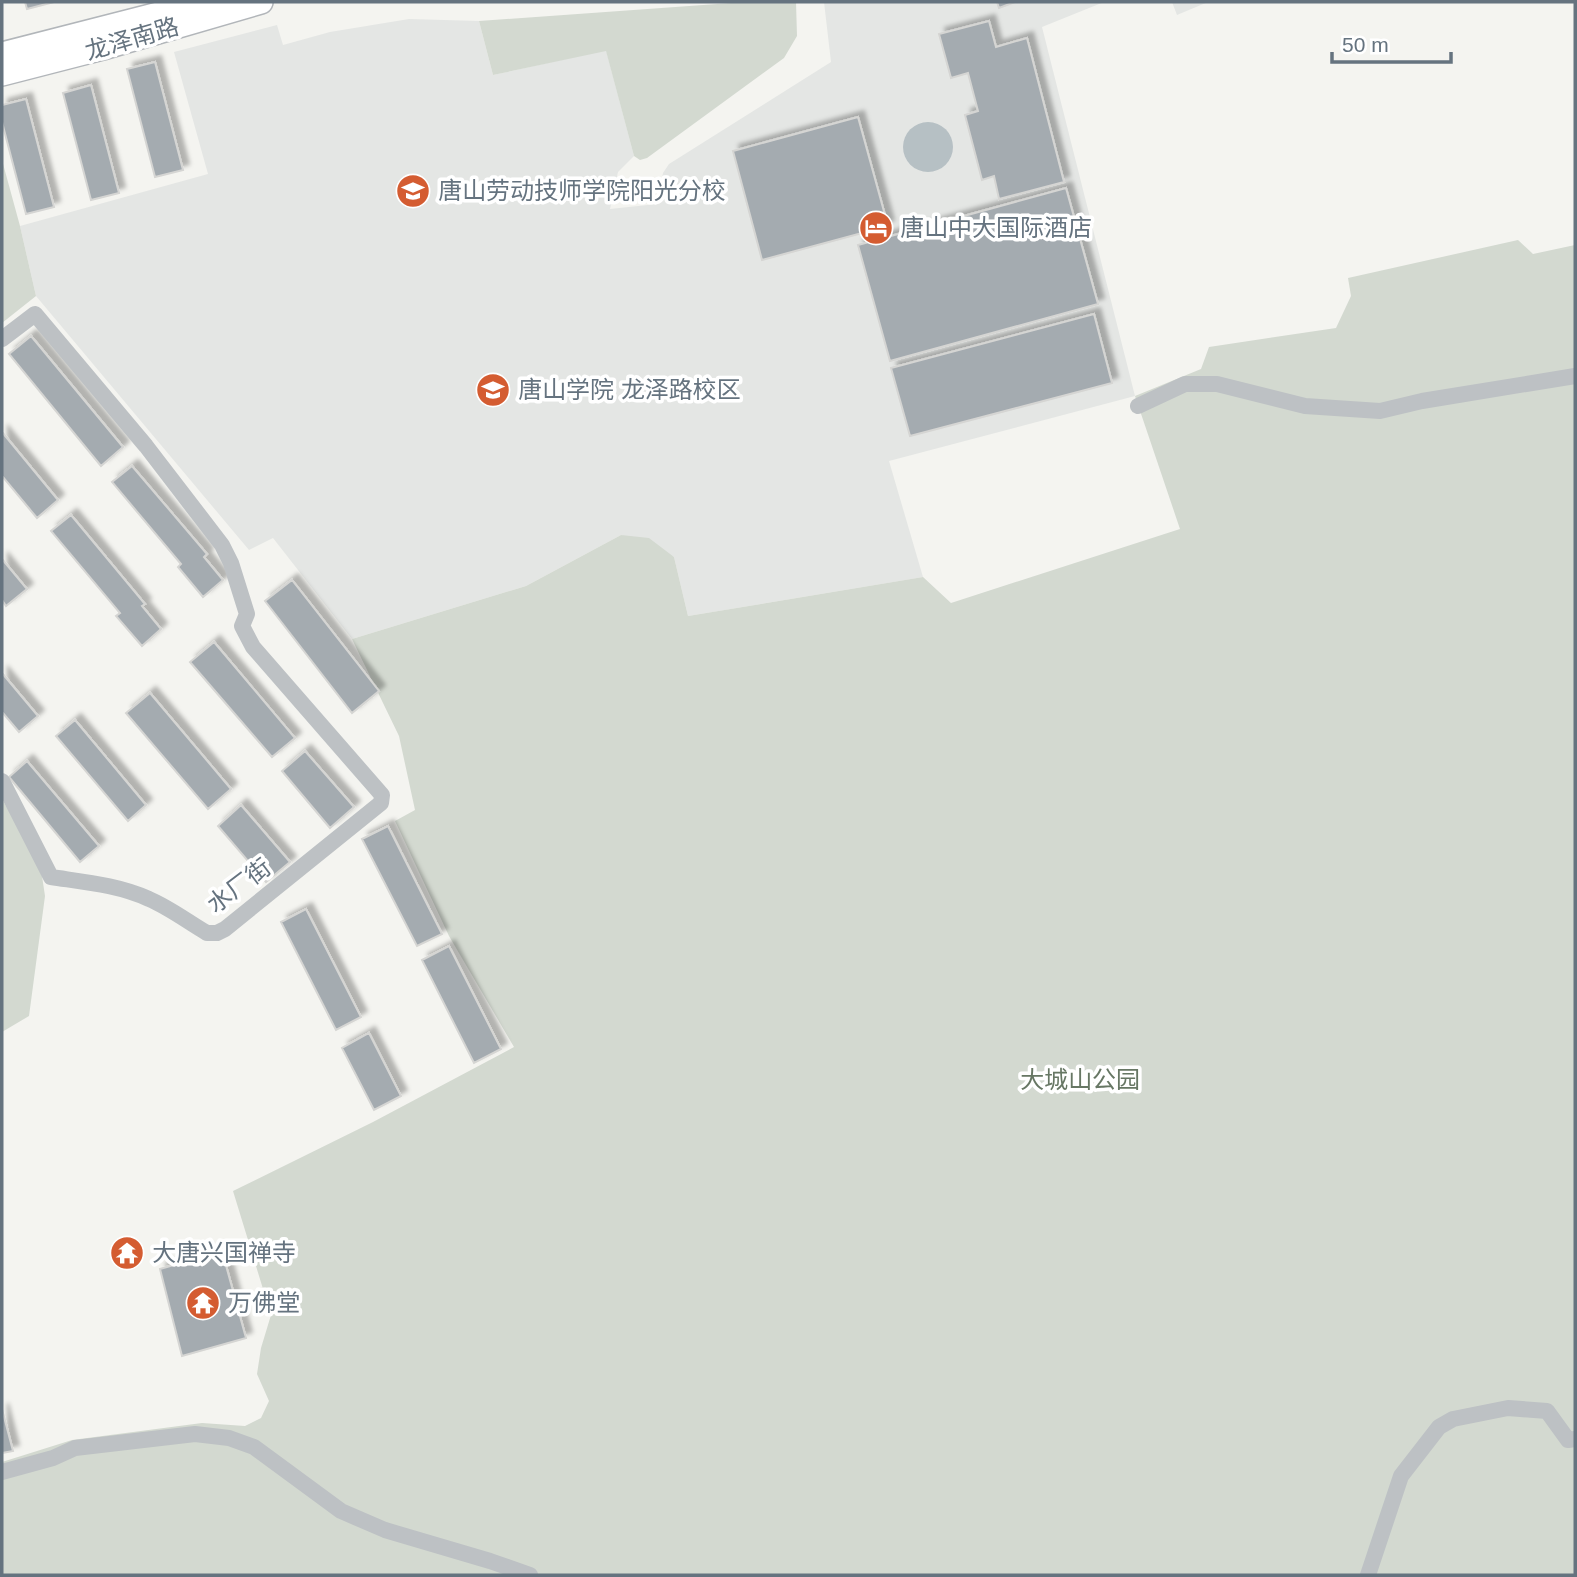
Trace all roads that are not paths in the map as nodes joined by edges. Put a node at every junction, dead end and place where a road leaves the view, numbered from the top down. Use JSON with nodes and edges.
{"nodes":[{"id":1,"x":205,"y":2,"type":"edge"},
{"id":2,"x":261,"y":2,"type":"edge"},
{"id":3,"x":2,"y":54,"type":"edge"},
{"id":4,"x":2,"y":74,"type":"edge"},
{"id":5,"x":2,"y":339,"type":"edge"},
{"id":6,"x":1575,"y":376,"type":"edge"},
{"id":7,"x":1138,"y":406,"type":"dead end"},
{"id":8,"x":2,"y":780,"type":"edge"},
{"id":9,"x":1575,"y":1439,"type":"edge"},
{"id":10,"x":2,"y":1472,"type":"edge"},
{"id":11,"x":530,"y":1575,"type":"edge"},
{"id":12,"x":1368,"y":1575,"type":"edge"}],
"edges":[{"from":1,"to":3,"type":"main road","name":"龙泽南路"},
{"from":2,"to":4,"type":"main road","name":"龙泽南路"},
{"from":5,"to":8,"type":"street","name":"水厂街"},
{"from":6,"to":7,"type":"street"},
{"from":9,"to":12,"type":"street"},
{"from":10,"to":11,"type":"street"}]}
